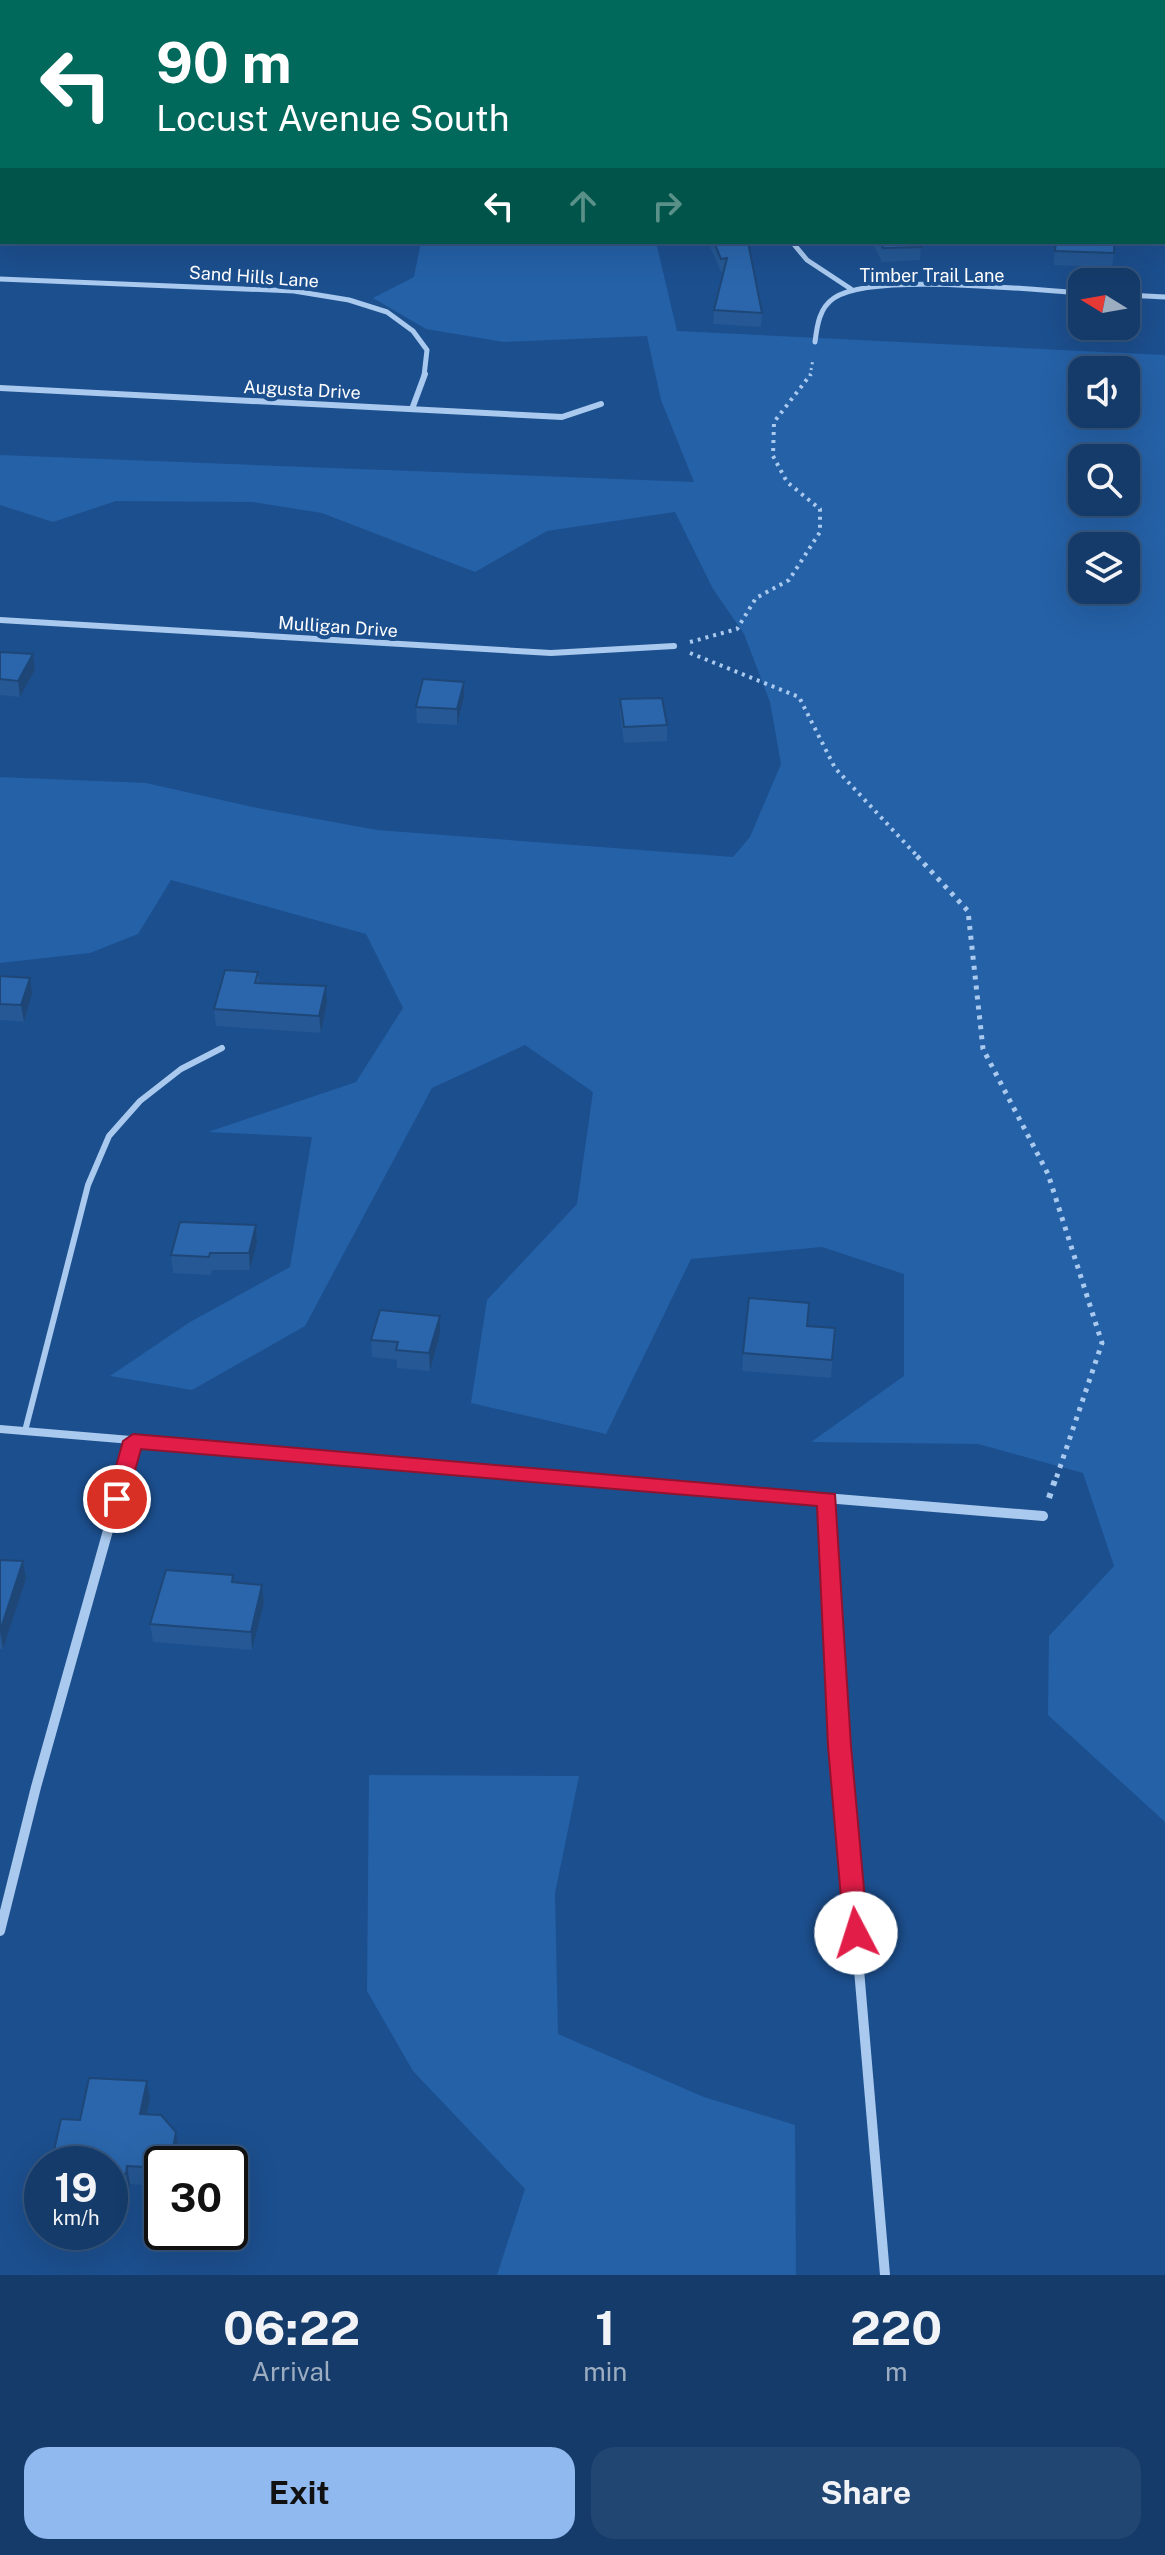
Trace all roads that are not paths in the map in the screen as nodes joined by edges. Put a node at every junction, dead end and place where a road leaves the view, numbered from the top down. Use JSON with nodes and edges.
{"nodes":[{"id":1,"x":794,"y":244,"type":"edge"},
{"id":2,"x":0,"y":279,"type":"edge"},
{"id":3,"x":851,"y":289,"type":"junction"},
{"id":4,"x":1068,"y":292,"type":"edge"},
{"id":5,"x":1140,"y":296,"type":"edge"},
{"id":6,"x":1165,"y":297,"type":"edge"},
{"id":7,"x":815,"y":342,"type":"road end"},
{"id":8,"x":0,"y":388,"type":"edge"},
{"id":9,"x":601,"y":404,"type":"dead end"},
{"id":10,"x":412,"y":409,"type":"junction"},
{"id":11,"x":0,"y":620,"type":"edge"},
{"id":12,"x":674,"y":646,"type":"road end"},
{"id":13,"x":222,"y":1048,"type":"dead end"},
{"id":14,"x":0,"y":1429,"type":"edge"},
{"id":15,"x":25,"y":1431,"type":"junction"},
{"id":16,"x":133,"y":1441,"type":"junction"},
{"id":17,"x":828,"y":1500,"type":"junction"},
{"id":18,"x":1043,"y":1516,"type":"road end"},
{"id":19,"x":0,"y":1931,"type":"edge"},
{"id":20,"x":885,"y":2275,"type":"edge"}],
"edges":[{"from":1,"to":3,"type":"street"},
{"from":2,"to":10,"type":"street","name":"Sand Hills Lane"},
{"from":3,"to":4,"type":"street","name":"Timber Trail Lane"},
{"from":3,"to":7,"type":"street","name":"Timber Trail Lane"},
{"from":5,"to":6,"type":"street"},
{"from":8,"to":10,"type":"street","name":"Augusta Drive"},
{"from":9,"to":10,"type":"street","name":"Augusta Drive"},
{"from":11,"to":12,"type":"street","name":"Mulligan Drive"},
{"from":13,"to":15,"type":"lane"},
{"from":14,"to":15,"type":"street"},
{"from":15,"to":16,"type":"street"},
{"from":16,"to":17,"type":"street"},
{"from":16,"to":19,"type":"street"},
{"from":17,"to":18,"type":"street"},
{"from":17,"to":20,"type":"street"}]}
